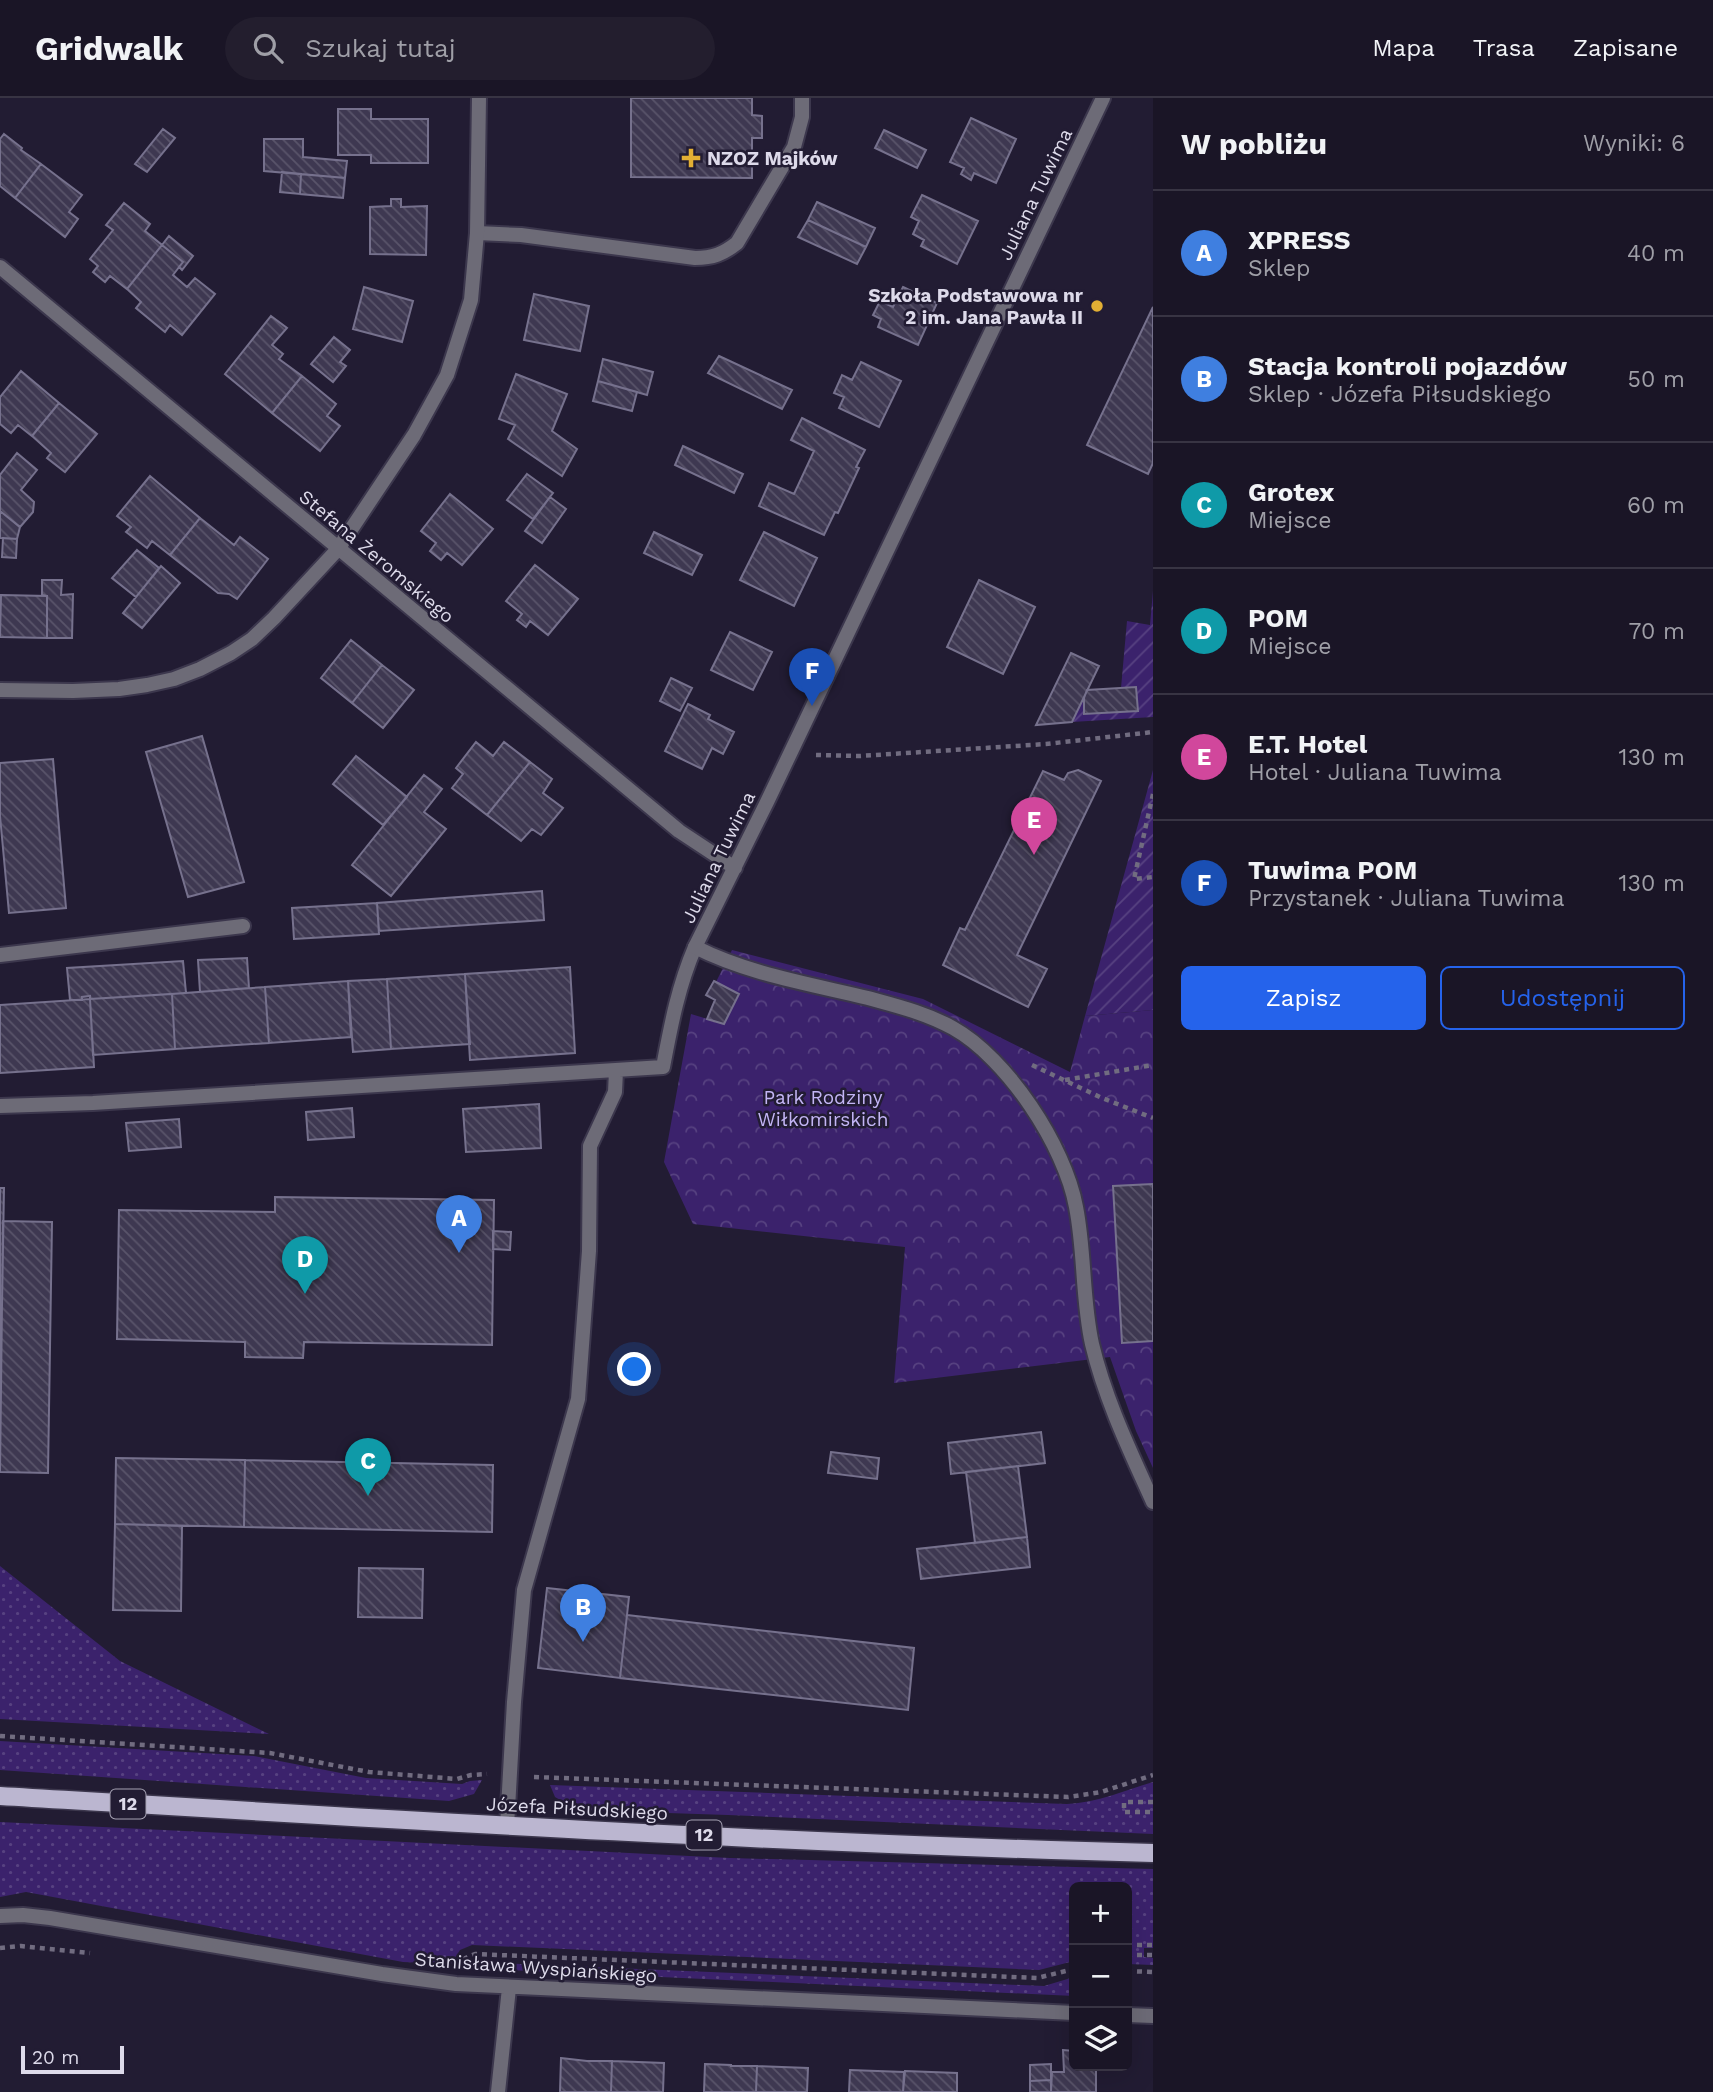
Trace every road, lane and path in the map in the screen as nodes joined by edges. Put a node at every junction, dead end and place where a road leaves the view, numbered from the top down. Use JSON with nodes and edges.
{"nodes":[{"id":1,"x":479,"y":98,"type":"edge"},
{"id":2,"x":802,"y":98,"type":"edge"},
{"id":3,"x":1103,"y":98,"type":"edge"},
{"id":4,"x":477,"y":233,"type":"junction"},
{"id":5,"x":0,"y":267,"type":"edge"},
{"id":6,"x":338,"y":549,"type":"junction"},
{"id":7,"x":0,"y":690,"type":"edge"},
{"id":8,"x":1153,"y":732,"type":"edge"},
{"id":9,"x":791,"y":750,"type":"junction"},
{"id":10,"x":1153,"y":794,"type":"edge"},
{"id":11,"x":735,"y":868,"type":"junction"},
{"id":12,"x":1153,"y":877,"type":"edge"},
{"id":13,"x":243,"y":926,"type":"dead end"},
{"id":14,"x":695,"y":947,"type":"junction"},
{"id":15,"x":0,"y":955,"type":"edge"},
{"id":16,"x":992,"y":1058,"type":"junction"},
{"id":17,"x":1153,"y":1065,"type":"edge"},
{"id":18,"x":616,"y":1071,"type":"junction"},
{"id":19,"x":1064,"y":1080,"type":"junction"},
{"id":20,"x":0,"y":1106,"type":"edge"},
{"id":21,"x":1153,"y":1118,"type":"edge"},
{"id":22,"x":1153,"y":1503,"type":"edge"},
{"id":23,"x":0,"y":1735,"type":"edge"},
{"id":24,"x":1153,"y":1775,"type":"edge"},
{"id":25,"x":510,"y":1776,"type":"junction"},
{"id":26,"x":0,"y":1796,"type":"edge"},
{"id":27,"x":1153,"y":1802,"type":"edge"},
{"id":28,"x":1153,"y":1812,"type":"edge"},
{"id":29,"x":508,"y":1826,"type":"junction"},
{"id":30,"x":1153,"y":1853,"type":"edge"},
{"id":31,"x":0,"y":1916,"type":"edge"},
{"id":32,"x":1132,"y":1945,"type":"edge"},
{"id":33,"x":1153,"y":1945,"type":"edge"},
{"id":34,"x":1132,"y":1955,"type":"edge"},
{"id":35,"x":1153,"y":1955,"type":"edge"},
{"id":36,"x":1069,"y":1970,"type":"edge"},
{"id":37,"x":1132,"y":1971,"type":"edge"},
{"id":38,"x":1153,"y":1972,"type":"edge"},
{"id":39,"x":456,"y":1984,"type":"junction"},
{"id":40,"x":509,"y":1988,"type":"junction"},
{"id":41,"x":1069,"y":2013,"type":"edge"},
{"id":42,"x":1132,"y":2015,"type":"edge"},
{"id":43,"x":1153,"y":2016,"type":"edge"},
{"id":44,"x":498,"y":2092,"type":"edge"}],
"edges":[{"from":1,"to":4,"type":"street"},
{"from":2,"to":4,"type":"street"},
{"from":3,"to":9,"type":"street","name":"Juliana Tuwima"},
{"from":4,"to":6,"type":"street"},
{"from":5,"to":6,"type":"street","name":"Stefana Żeromskiego"},
{"from":6,"to":7,"type":"street"},
{"from":6,"to":11,"type":"street","name":"Stefana Żeromskiego"},
{"from":8,"to":9,"type":"path"},
{"from":9,"to":11,"type":"street","name":"Juliana Tuwima"},
{"from":10,"to":12,"type":"path"},
{"from":11,"to":14,"type":"street","name":"Juliana Tuwima"},
{"from":13,"to":15,"type":"street"},
{"from":14,"to":16,"type":"street","name":"Juliana Tuwima"},
{"from":14,"to":18,"type":"street"},
{"from":16,"to":19,"type":"path"},
{"from":16,"to":22,"type":"street","name":"Juliana Tuwima"},
{"from":17,"to":19,"type":"path"},
{"from":18,"to":20,"type":"street"},
{"from":18,"to":25,"type":"street"},
{"from":19,"to":21,"type":"path"},
{"from":23,"to":25,"type":"path"},
{"from":24,"to":25,"type":"path"},
{"from":25,"to":29,"type":"street"},
{"from":26,"to":29,"type":"main road","name":"Józefa Piłsudskiego","number":"12"},
{"from":27,"to":28,"type":"path"},
{"from":29,"to":30,"type":"main road","name":"Józefa Piłsudskiego","number":"12"},
{"from":31,"to":39,"type":"street","name":"Stanisława Wyspiańskiego"},
{"from":32,"to":33,"type":"path"},
{"from":34,"to":35,"type":"path"},
{"from":36,"to":39,"type":"path"},
{"from":37,"to":38,"type":"path"},
{"from":39,"to":40,"type":"street","name":"Stanisława Wyspiańskiego"},
{"from":40,"to":41,"type":"street","name":"Stanisława Wyspiańskiego"},
{"from":40,"to":44,"type":"street"},
{"from":42,"to":43,"type":"street"}]}
